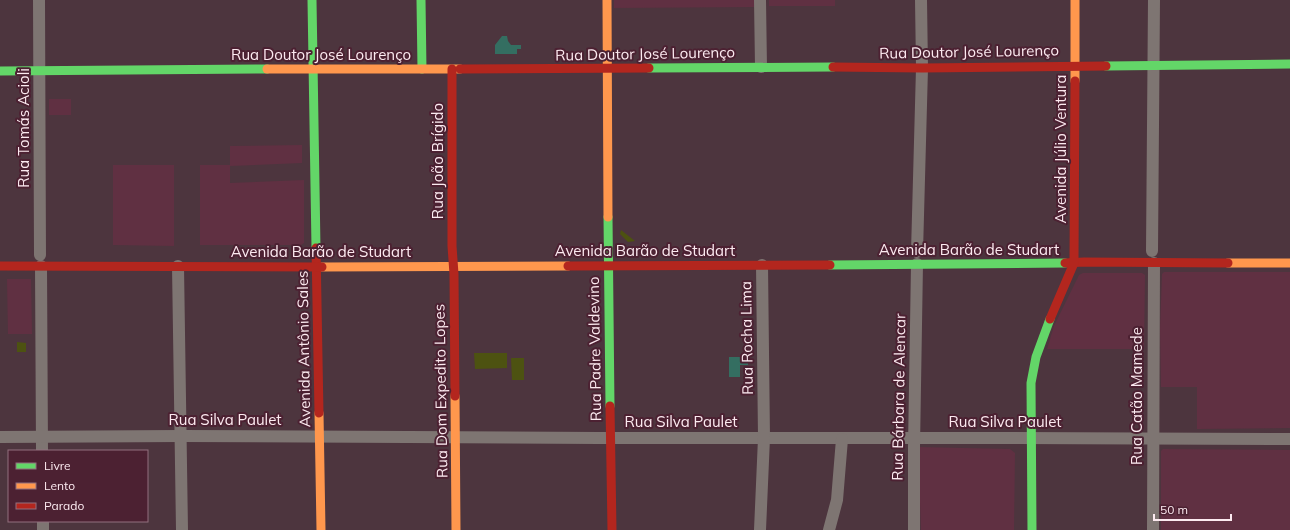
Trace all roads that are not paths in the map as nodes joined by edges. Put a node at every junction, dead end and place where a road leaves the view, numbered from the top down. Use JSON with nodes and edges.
{"nodes":[{"id":1,"x":39,"y":0,"type":"edge"},
{"id":2,"x":312,"y":0,"type":"edge"},
{"id":3,"x":421,"y":0,"type":"edge"},
{"id":4,"x":607,"y":0,"type":"edge"},
{"id":5,"x":760,"y":0,"type":"edge"},
{"id":6,"x":921,"y":0,"type":"edge"},
{"id":7,"x":1075,"y":0,"type":"edge"},
{"id":8,"x":1154,"y":0,"type":"edge"},
{"id":9,"x":1063,"y":54,"type":"dead end"},
{"id":10,"x":1290,"y":64,"type":"edge"},
{"id":11,"x":1076,"y":65,"type":"junction"},
{"id":12,"x":1063,"y":66,"type":"junction"},
{"id":13,"x":1153,"y":66,"type":"junction"},
{"id":14,"x":761,"y":67,"type":"junction"},
{"id":15,"x":922,"y":68,"type":"junction"},
{"id":16,"x":313,"y":69,"type":"junction"},
{"id":17,"x":422,"y":69,"type":"junction"},
{"id":18,"x":452,"y":69,"type":"junction"},
{"id":19,"x":608,"y":69,"type":"junction"},
{"id":20,"x":0,"y":71,"type":"edge"},
{"id":21,"x":39,"y":72,"type":"junction"},
{"id":22,"x":1063,"y":78,"type":"dead end"},
{"id":23,"x":1075,"y":252,"type":"junction"},
{"id":24,"x":1085,"y":252,"type":"dead end"},
{"id":25,"x":442,"y":253,"type":"dead end"},
{"id":26,"x":457,"y":253,"type":"junction"},
{"id":27,"x":620,"y":253,"type":"dead end"},
{"id":28,"x":597,"y":254,"type":"dead end"},
{"id":29,"x":608,"y":254,"type":"junction"},
{"id":30,"x":1153,"y":254,"type":"junction"},
{"id":31,"x":917,"y":255,"type":"junction"},
{"id":32,"x":41,"y":258,"type":"junction"},
{"id":33,"x":1074,"y":263,"type":"junction"},
{"id":34,"x":1290,"y":263,"type":"edge"},
{"id":35,"x":608,"y":265,"type":"junction"},
{"id":36,"x":762,"y":265,"type":"junction"},
{"id":37,"x":0,"y":266,"type":"edge"},
{"id":38,"x":178,"y":266,"type":"junction"},
{"id":39,"x":454,"y":266,"type":"junction"},
{"id":40,"x":316,"y":267,"type":"junction"},
{"id":41,"x":1056,"y":268,"type":"junction"},
{"id":42,"x":181,"y":436,"type":"junction"},
{"id":43,"x":0,"y":437,"type":"edge"},
{"id":44,"x":41,"y":437,"type":"junction"},
{"id":45,"x":320,"y":437,"type":"junction"},
{"id":46,"x":456,"y":438,"type":"junction"},
{"id":47,"x":610,"y":438,"type":"junction"},
{"id":48,"x":764,"y":438,"type":"junction"},
{"id":49,"x":914,"y":438,"type":"junction"},
{"id":50,"x":1031,"y":438,"type":"junction"},
{"id":51,"x":842,"y":439,"type":"junction"},
{"id":52,"x":1153,"y":439,"type":"junction"},
{"id":53,"x":1290,"y":439,"type":"edge"},
{"id":54,"x":42,"y":450,"type":"edge"},
{"id":55,"x":182,"y":530,"type":"edge"},
{"id":56,"x":321,"y":530,"type":"edge"},
{"id":57,"x":456,"y":530,"type":"edge"},
{"id":58,"x":612,"y":530,"type":"edge"},
{"id":59,"x":760,"y":530,"type":"edge"},
{"id":60,"x":829,"y":530,"type":"edge"},
{"id":61,"x":914,"y":530,"type":"edge"},
{"id":62,"x":1032,"y":530,"type":"edge"},
{"id":63,"x":1153,"y":530,"type":"edge"}],
"edges":[{"from":1,"to":21,"type":"street","name":"Rua Tomás Acioli"},
{"from":2,"to":16,"type":"main road","name":"Avenida Antônio Sales"},
{"from":3,"to":17,"type":"main road"},
{"from":4,"to":19,"type":"main road","name":"Rua Padre Valdevino"},
{"from":5,"to":14,"type":"street"},
{"from":6,"to":15,"type":"street","name":"Rua Bárbara de Alencar"},
{"from":7,"to":11,"type":"main road","name":"Avenida Júlio Ventura"},
{"from":8,"to":13,"type":"street","name":"Rua Catão Mamede"},
{"from":9,"to":12,"type":"main road","name":"Avenida Júlio Ventura"},
{"from":10,"to":13,"type":"main road","name":"Rua Doutor José Lourenço"},
{"from":11,"to":12,"type":"main road","name":"Rua Doutor José Lourenço"},
{"from":11,"to":13,"type":"main road","name":"Rua Doutor José Lourenço"},
{"from":11,"to":23,"type":"main road","name":"Avenida Júlio Ventura"},
{"from":12,"to":15,"type":"main road","name":"Rua Doutor José Lourenço"},
{"from":12,"to":22,"type":"main road","name":"Avenida Júlio Ventura"},
{"from":13,"to":30,"type":"street","name":"Rua Catão Mamede"},
{"from":14,"to":15,"type":"main road","name":"Rua Doutor José Lourenço"},
{"from":14,"to":19,"type":"main road","name":"Rua Doutor José Lourenço"},
{"from":15,"to":31,"type":"street","name":"Rua Bárbara de Alencar"},
{"from":16,"to":17,"type":"main road","name":"Rua Doutor José Lourenço"},
{"from":16,"to":21,"type":"main road","name":"Rua Doutor José Lourenço"},
{"from":16,"to":40,"type":"main road","name":"Avenida Antônio Sales"},
{"from":17,"to":18,"type":"main road","name":"Rua Doutor José Lourenço"},
{"from":18,"to":19,"type":"main road","name":"Rua Doutor José Lourenço"},
{"from":18,"to":26,"type":"main road","name":"Rua João Brígido"},
{"from":19,"to":29,"type":"main road","name":"Rua Padre Valdevino"},
{"from":20,"to":21,"type":"main road","name":"Rua Doutor José Lourenço"},
{"from":21,"to":32,"type":"street","name":"Rua Tomás Acioli"},
{"from":23,"to":24,"type":"main road","name":"Avenida Barão de Studart"},
{"from":23,"to":33,"type":"main road","name":"Avenida Júlio Ventura"},
{"from":23,"to":41,"type":"main road","name":"Avenida Barão de Studart"},
{"from":25,"to":26,"type":"main road"},
{"from":26,"to":39,"type":"main road","name":"Rua Dom Expedito Lopes"},
{"from":27,"to":29,"type":"main road","name":"Avenida Barão de Studart"},
{"from":28,"to":29,"type":"main road","name":"Avenida Barão de Studart"},
{"from":29,"to":35,"type":"main road","name":"Rua Padre Valdevino"},
{"from":30,"to":33,"type":"main road","name":"Avenida Barão de Studart"},
{"from":30,"to":34,"type":"main road","name":"Avenida Barão de Studart"},
{"from":30,"to":52,"type":"street","name":"Rua Catão Mamede"},
{"from":31,"to":36,"type":"main road","name":"Avenida Barão de Studart"},
{"from":31,"to":41,"type":"main road","name":"Avenida Barão de Studart"},
{"from":31,"to":49,"type":"street","name":"Rua Bárbara de Alencar"},
{"from":32,"to":37,"type":"main road","name":"Avenida Barão de Studart"},
{"from":32,"to":38,"type":"main road","name":"Avenida Barão de Studart"},
{"from":32,"to":44,"type":"street","name":"Rua Tomás Acioli"},
{"from":33,"to":41,"type":"main road","name":"Avenida Barão de Studart"},
{"from":33,"to":50,"type":"main road","name":"Avenida Júlio Ventura"},
{"from":35,"to":36,"type":"main road","name":"Avenida Barão de Studart"},
{"from":35,"to":39,"type":"main road","name":"Avenida Barão de Studart"},
{"from":35,"to":47,"type":"main road","name":"Rua Padre Valdevino"},
{"from":36,"to":48,"type":"street","name":"Rua Rocha Lima"},
{"from":38,"to":40,"type":"main road","name":"Avenida Barão de Studart"},
{"from":38,"to":42,"type":"street"},
{"from":39,"to":40,"type":"main road","name":"Avenida Barão de Studart"},
{"from":39,"to":46,"type":"main road","name":"Rua Dom Expedito Lopes"},
{"from":40,"to":45,"type":"main road","name":"Avenida Antônio Sales"},
{"from":42,"to":44,"type":"street","name":"Rua Silva Paulet"},
{"from":42,"to":45,"type":"street","name":"Rua Silva Paulet"},
{"from":42,"to":55,"type":"street"},
{"from":43,"to":44,"type":"street","name":"Rua Silva Paulet"},
{"from":44,"to":54,"type":"street","name":"Rua Tomás Acioli"},
{"from":45,"to":46,"type":"street","name":"Rua Silva Paulet"},
{"from":45,"to":56,"type":"main road","name":"Avenida Antônio Sales"},
{"from":46,"to":47,"type":"street","name":"Rua Silva Paulet"},
{"from":46,"to":57,"type":"main road","name":"Rua Dom Expedito Lopes"},
{"from":47,"to":48,"type":"street","name":"Rua Silva Paulet"},
{"from":47,"to":58,"type":"main road","name":"Rua Padre Valdevino"},
{"from":48,"to":51,"type":"street","name":"Rua Silva Paulet"},
{"from":48,"to":59,"type":"street","name":"Rua Rocha Lima"},
{"from":49,"to":50,"type":"street","name":"Rua Silva Paulet"},
{"from":49,"to":51,"type":"street","name":"Rua Silva Paulet"},
{"from":49,"to":61,"type":"street","name":"Rua Bárbara de Alencar"},
{"from":50,"to":52,"type":"street","name":"Rua Silva Paulet"},
{"from":50,"to":62,"type":"main road","name":"Avenida Júlio Ventura"},
{"from":51,"to":60,"type":"street"},
{"from":52,"to":53,"type":"street","name":"Rua Silva Paulet"},
{"from":52,"to":63,"type":"street","name":"Rua Catão Mamede"}]}
